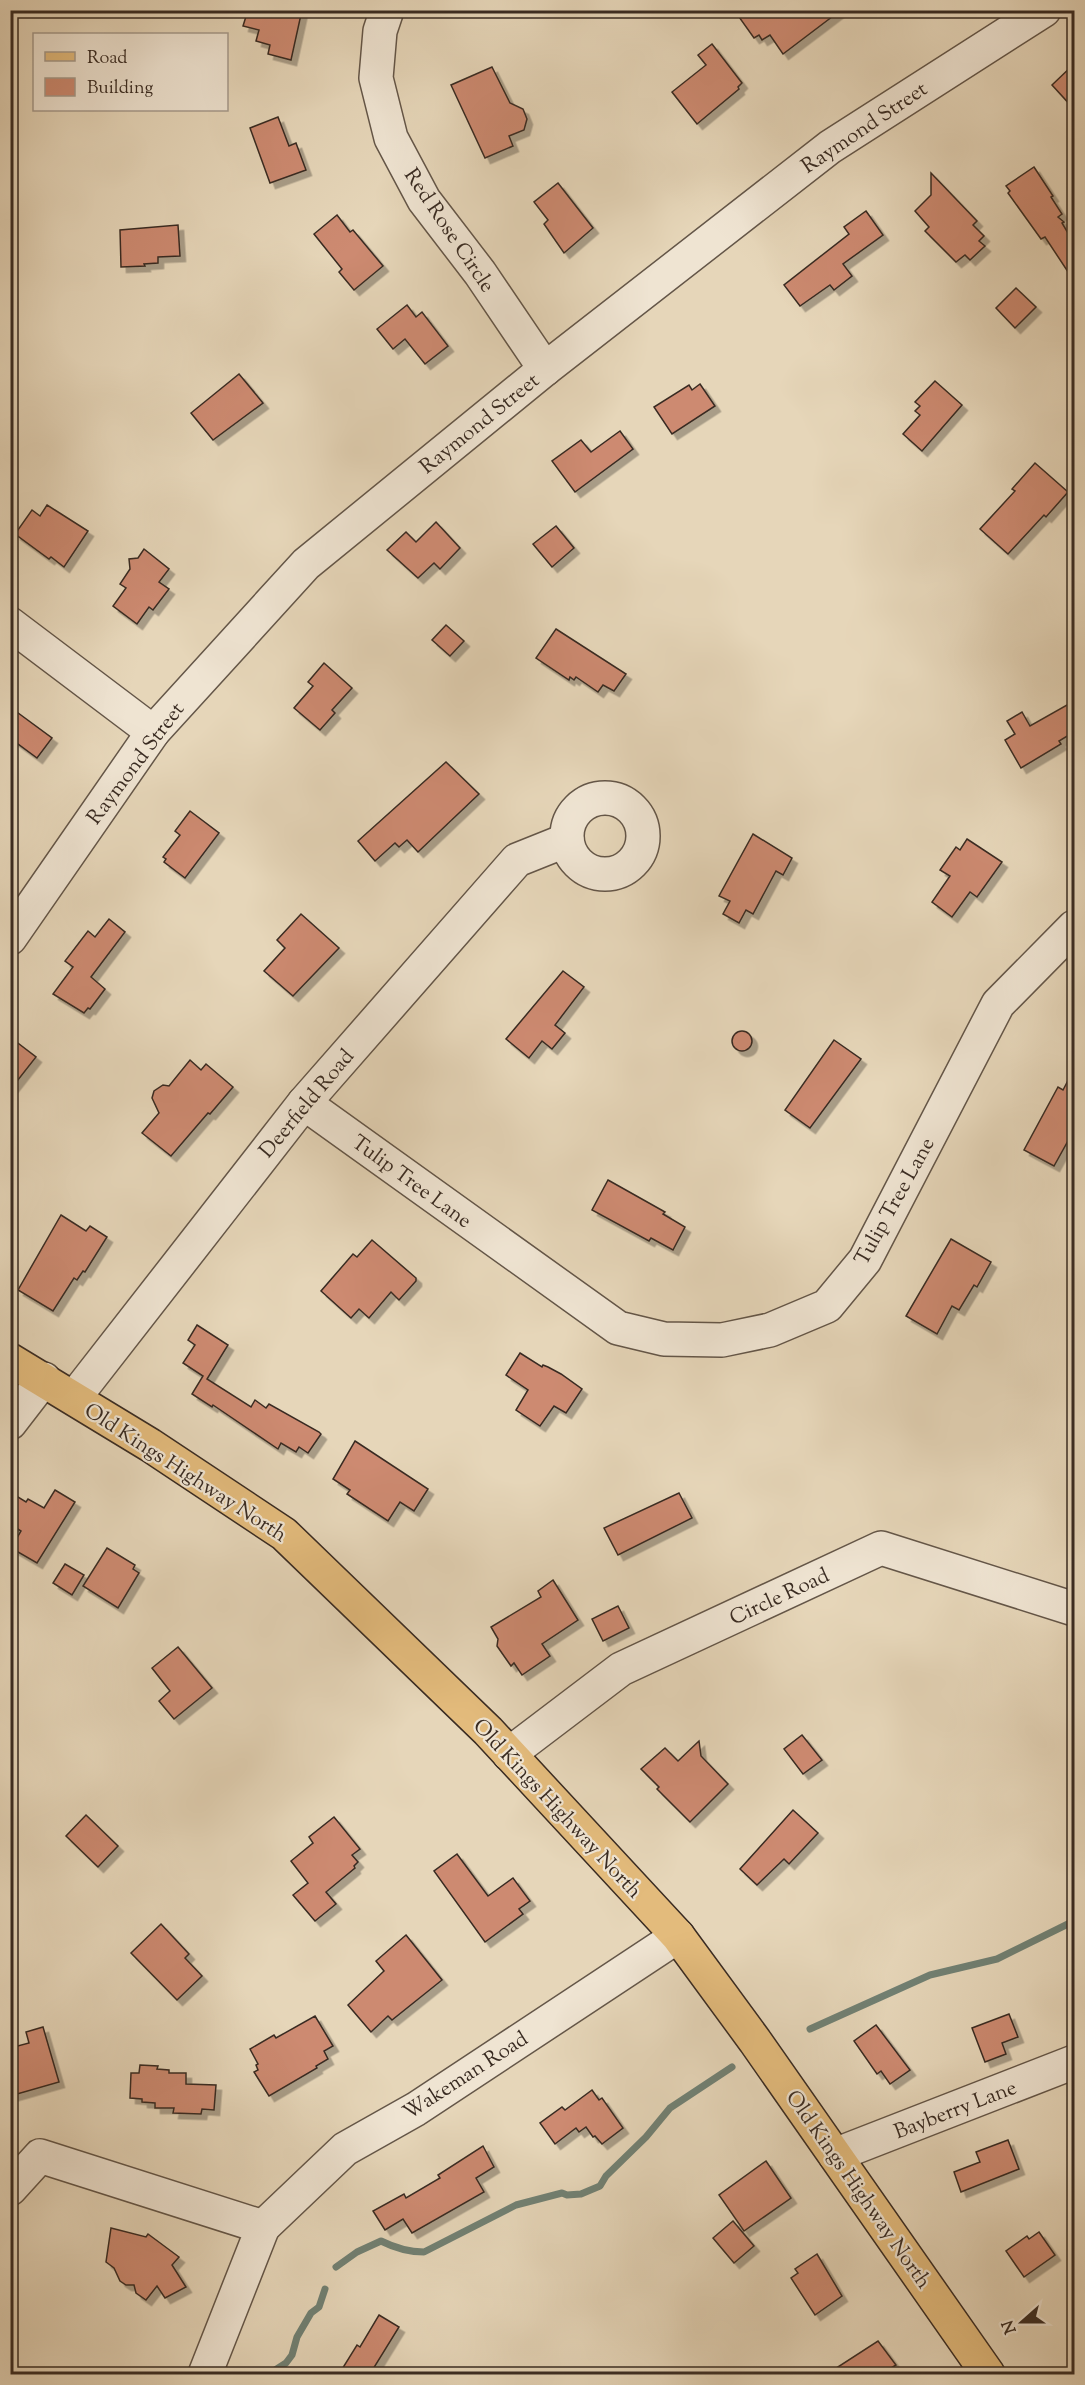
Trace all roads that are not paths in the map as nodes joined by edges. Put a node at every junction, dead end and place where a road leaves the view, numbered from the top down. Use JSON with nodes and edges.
{"nodes":[{"id":1,"x":387,"y":10,"type":"edge"},
{"id":2,"x":1044,"y":10,"type":"edge"},
{"id":3,"x":545,"y":369,"type":"junction"},
{"id":4,"x":10,"y":624,"type":"edge"},
{"id":5,"x":153,"y":732,"type":"junction"},
{"id":6,"x":567,"y":840,"type":"dead end"},
{"id":7,"x":1074,"y":927,"type":"edge"},
{"id":8,"x":10,"y":938,"type":"edge"},
{"id":9,"x":304,"y":1103,"type":"junction"},
{"id":10,"x":10,"y":1360,"type":"edge"},
{"id":11,"x":44,"y":1379,"type":"junction"},
{"id":12,"x":74,"y":1398,"type":"junction"},
{"id":13,"x":10,"y":1423,"type":"edge"},
{"id":14,"x":1074,"y":1609,"type":"edge"},
{"id":15,"x":509,"y":1754,"type":"junction"},
{"id":16,"x":678,"y":1936,"type":"junction"},
{"id":17,"x":1074,"y":2062,"type":"edge"},
{"id":18,"x":835,"y":2155,"type":"junction"},
{"id":19,"x":10,"y":2189,"type":"edge"},
{"id":20,"x":263,"y":2227,"type":"junction"},
{"id":21,"x":205,"y":2374,"type":"edge"},
{"id":22,"x":988,"y":2374,"type":"edge"}],
"edges":[{"from":1,"to":3,"type":"street","name":"Red Rose Circle"},
{"from":2,"to":3,"type":"street","name":"Raymond Street"},
{"from":3,"to":5,"type":"street","name":"Raymond Street"},
{"from":4,"to":5,"type":"street"},
{"from":5,"to":8,"type":"street","name":"Raymond Street"},
{"from":6,"to":9,"type":"street","name":"Deerfield Road"},
{"from":7,"to":9,"type":"street","name":"Tulip Tree Lane"},
{"from":9,"to":12,"type":"street","name":"Deerfield Road"},
{"from":10,"to":11,"type":"main road","name":"Old Kings Highway North"},
{"from":11,"to":12,"type":"main road","name":"Old Kings Highway North"},
{"from":11,"to":13,"type":"street"},
{"from":12,"to":15,"type":"main road","name":"Old Kings Highway North"},
{"from":14,"to":15,"type":"street","name":"Circle Road"},
{"from":15,"to":16,"type":"main road","name":"Old Kings Highway North"},
{"from":16,"to":18,"type":"main road","name":"Old Kings Highway North"},
{"from":16,"to":20,"type":"street","name":"Wakeman Road"},
{"from":17,"to":18,"type":"street","name":"Bayberry Lane"},
{"from":18,"to":22,"type":"main road","name":"Old Kings Highway North"},
{"from":19,"to":20,"type":"street"},
{"from":20,"to":21,"type":"street","name":"Wakeman Road"}]}
